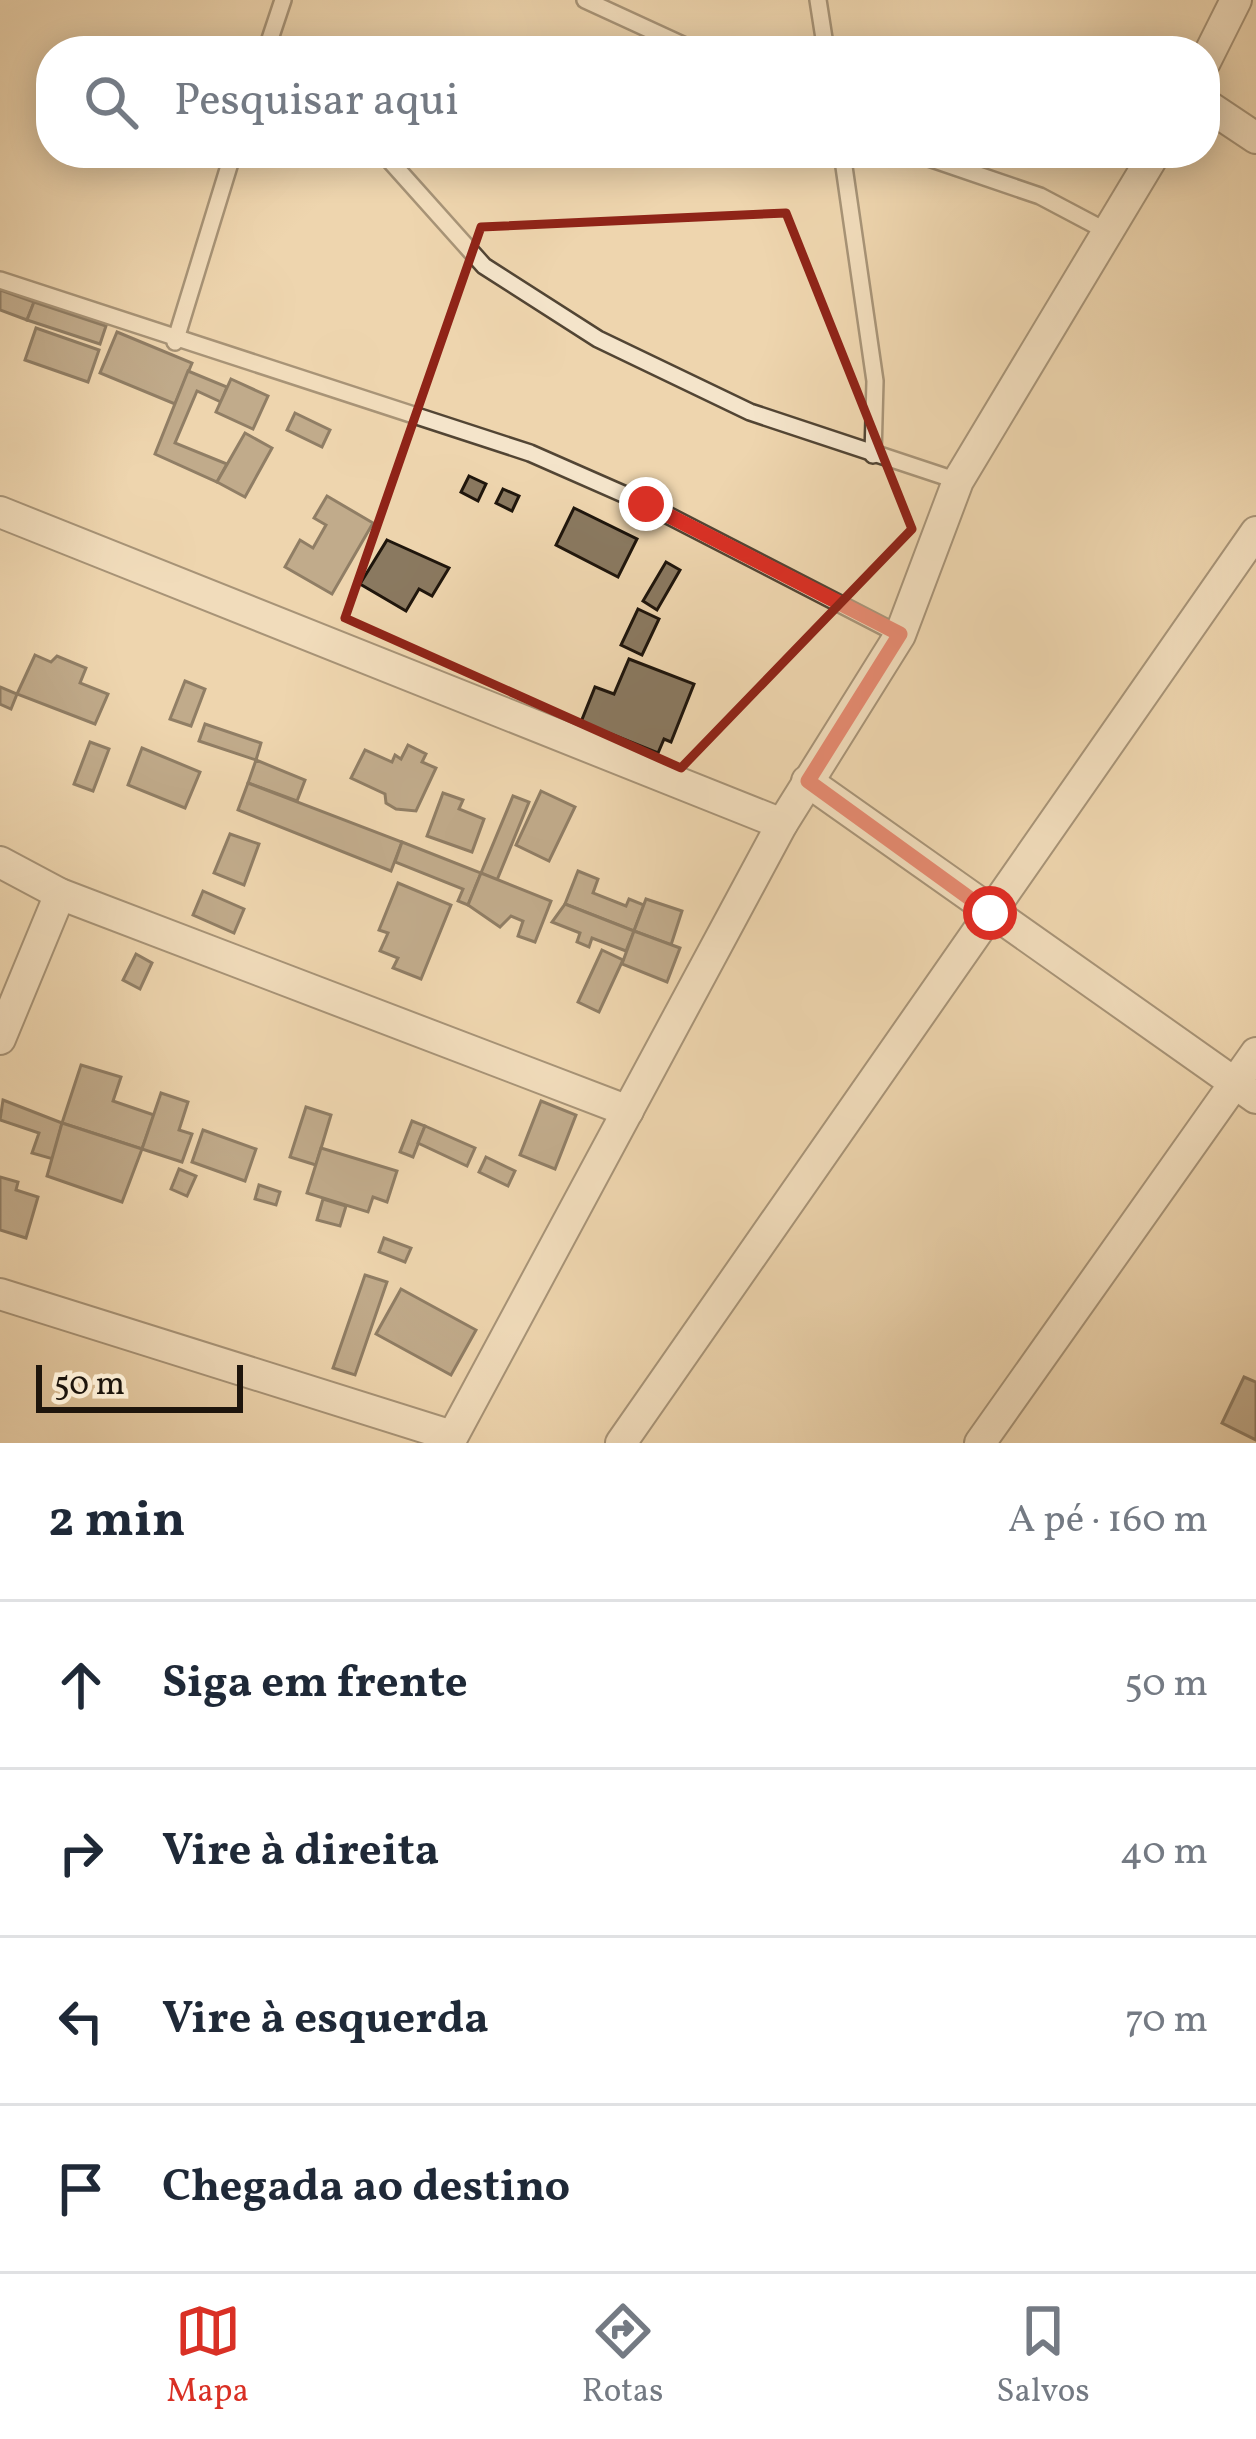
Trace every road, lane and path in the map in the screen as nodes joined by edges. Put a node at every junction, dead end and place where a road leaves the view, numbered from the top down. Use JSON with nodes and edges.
{"nodes":[{"id":1,"x":283,"y":0,"type":"edge"},
{"id":2,"x":585,"y":0,"type":"edge"},
{"id":3,"x":818,"y":0,"type":"edge"},
{"id":4,"x":1226,"y":4,"type":"edge"},
{"id":5,"x":271,"y":36,"type":"edge"},
{"id":6,"x":663,"y":36,"type":"edge"},
{"id":7,"x":824,"y":36,"type":"edge"},
{"id":8,"x":1214,"y":36,"type":"edge"},
{"id":9,"x":1220,"y":114,"type":"edge"},
{"id":10,"x":1256,"y":138,"type":"edge"},
{"id":11,"x":228,"y":168,"type":"edge"},
{"id":12,"x":396,"y":168,"type":"edge"},
{"id":13,"x":844,"y":168,"type":"edge"},
{"id":14,"x":958,"y":168,"type":"edge"},
{"id":15,"x":1147,"y":168,"type":"edge"},
{"id":16,"x":1110,"y":232,"type":"junction"},
{"id":17,"x":0,"y":280,"type":"edge"},
{"id":18,"x":175,"y":341,"type":"junction"},
{"id":19,"x":873,"y":455,"type":"junction"},
{"id":20,"x":958,"y":481,"type":"junction"},
{"id":21,"x":0,"y":512,"type":"edge"},
{"id":22,"x":1256,"y":532,"type":"edge"},
{"id":23,"x":900,"y":634,"type":"junction"},
{"id":24,"x":808,"y":781,"type":"junction"},
{"id":25,"x":782,"y":824,"type":"junction"},
{"id":26,"x":0,"y":862,"type":"edge"},
{"id":27,"x":60,"y":894,"type":"junction"},
{"id":28,"x":990,"y":913,"type":"junction"},
{"id":29,"x":0,"y":1039,"type":"edge"},
{"id":30,"x":1256,"y":1053,"type":"edge"},
{"id":31,"x":1246,"y":1091,"type":"edge"},
{"id":32,"x":628,"y":1111,"type":"junction"},
{"id":33,"x":0,"y":1294,"type":"edge"},
{"id":34,"x":990,"y":1439,"type":"edge"},
{"id":35,"x":450,"y":1440,"type":"edge"},
{"id":36,"x":621,"y":1443,"type":"edge"}],
"edges":[{"from":1,"to":5,"type":"lane"},
{"from":2,"to":6,"type":"lane"},
{"from":3,"to":7,"type":"lane"},
{"from":4,"to":8,"type":"street"},
{"from":9,"to":10,"type":"street"},
{"from":11,"to":18,"type":"lane"},
{"from":12,"to":19,"type":"lane"},
{"from":13,"to":19,"type":"lane"},
{"from":14,"to":16,"type":"lane"},
{"from":15,"to":16,"type":"street"},
{"from":16,"to":20,"type":"street"},
{"from":17,"to":18,"type":"lane"},
{"from":18,"to":23,"type":"lane"},
{"from":19,"to":20,"type":"lane"},
{"from":20,"to":23,"type":"street"},
{"from":21,"to":25,"type":"street"},
{"from":22,"to":28,"type":"street"},
{"from":23,"to":24,"type":"street"},
{"from":24,"to":25,"type":"street"},
{"from":24,"to":28,"type":"street"},
{"from":25,"to":32,"type":"street"},
{"from":26,"to":27,"type":"street"},
{"from":27,"to":29,"type":"street"},
{"from":27,"to":32,"type":"street"},
{"from":28,"to":31,"type":"street"},
{"from":28,"to":36,"type":"street"},
{"from":30,"to":31,"type":"street"},
{"from":31,"to":34,"type":"street"},
{"from":32,"to":35,"type":"street"},
{"from":33,"to":35,"type":"street"}]}
